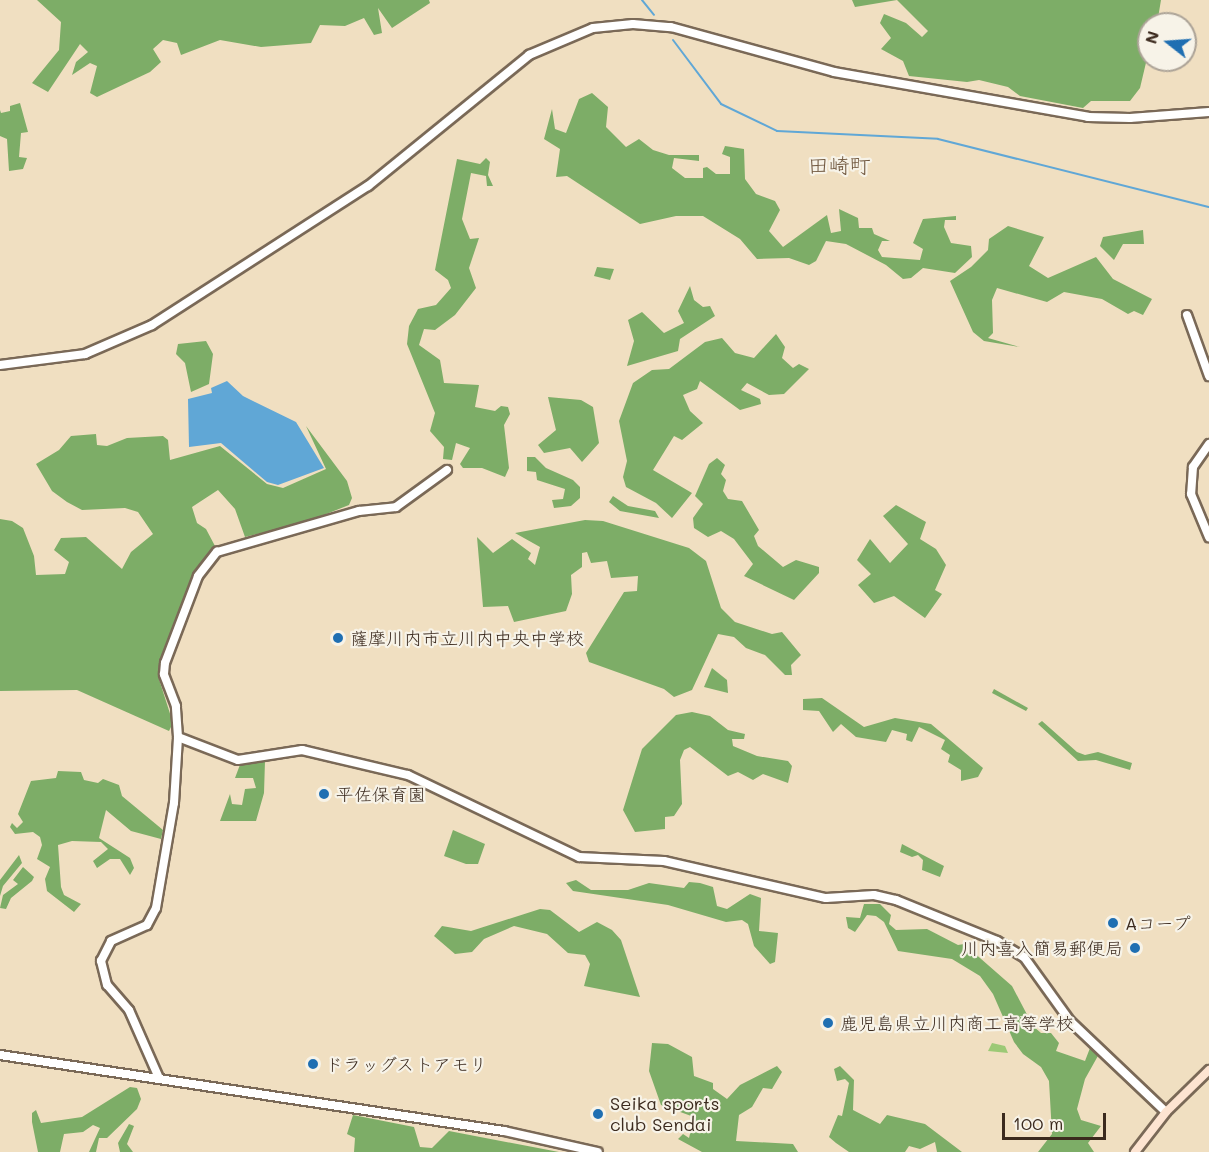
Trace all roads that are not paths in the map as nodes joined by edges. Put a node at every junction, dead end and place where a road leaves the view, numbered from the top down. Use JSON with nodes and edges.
{"nodes":[{"id":1,"x":1209,"y":112,"type":"edge"},
{"id":2,"x":1187,"y":315,"type":"dead end"},
{"id":3,"x":0,"y":365,"type":"edge"},
{"id":4,"x":1209,"y":376,"type":"edge"},
{"id":5,"x":1209,"y":444,"type":"edge"},
{"id":6,"x":447,"y":470,"type":"dead end"},
{"id":7,"x":1209,"y":537,"type":"edge"},
{"id":8,"x":178,"y":738,"type":"junction"},
{"id":9,"x":0,"y":1055,"type":"edge"},
{"id":10,"x":1209,"y":1070,"type":"edge"},
{"id":11,"x":159,"y":1078,"type":"junction"},
{"id":12,"x":1166,"y":1112,"type":"junction"},
{"id":13,"x":598,"y":1152,"type":"edge"},
{"id":14,"x":1135,"y":1152,"type":"edge"}],
"edges":[{"from":1,"to":3,"type":"street"},
{"from":2,"to":4,"type":"street"},
{"from":5,"to":7,"type":"street"},
{"from":6,"to":8,"type":"street"},
{"from":8,"to":11,"type":"street"},
{"from":8,"to":12,"type":"street"},
{"from":9,"to":11,"type":"street"},
{"from":10,"to":12,"type":"main road"},
{"from":11,"to":13,"type":"street"},
{"from":12,"to":14,"type":"main road"}]}
